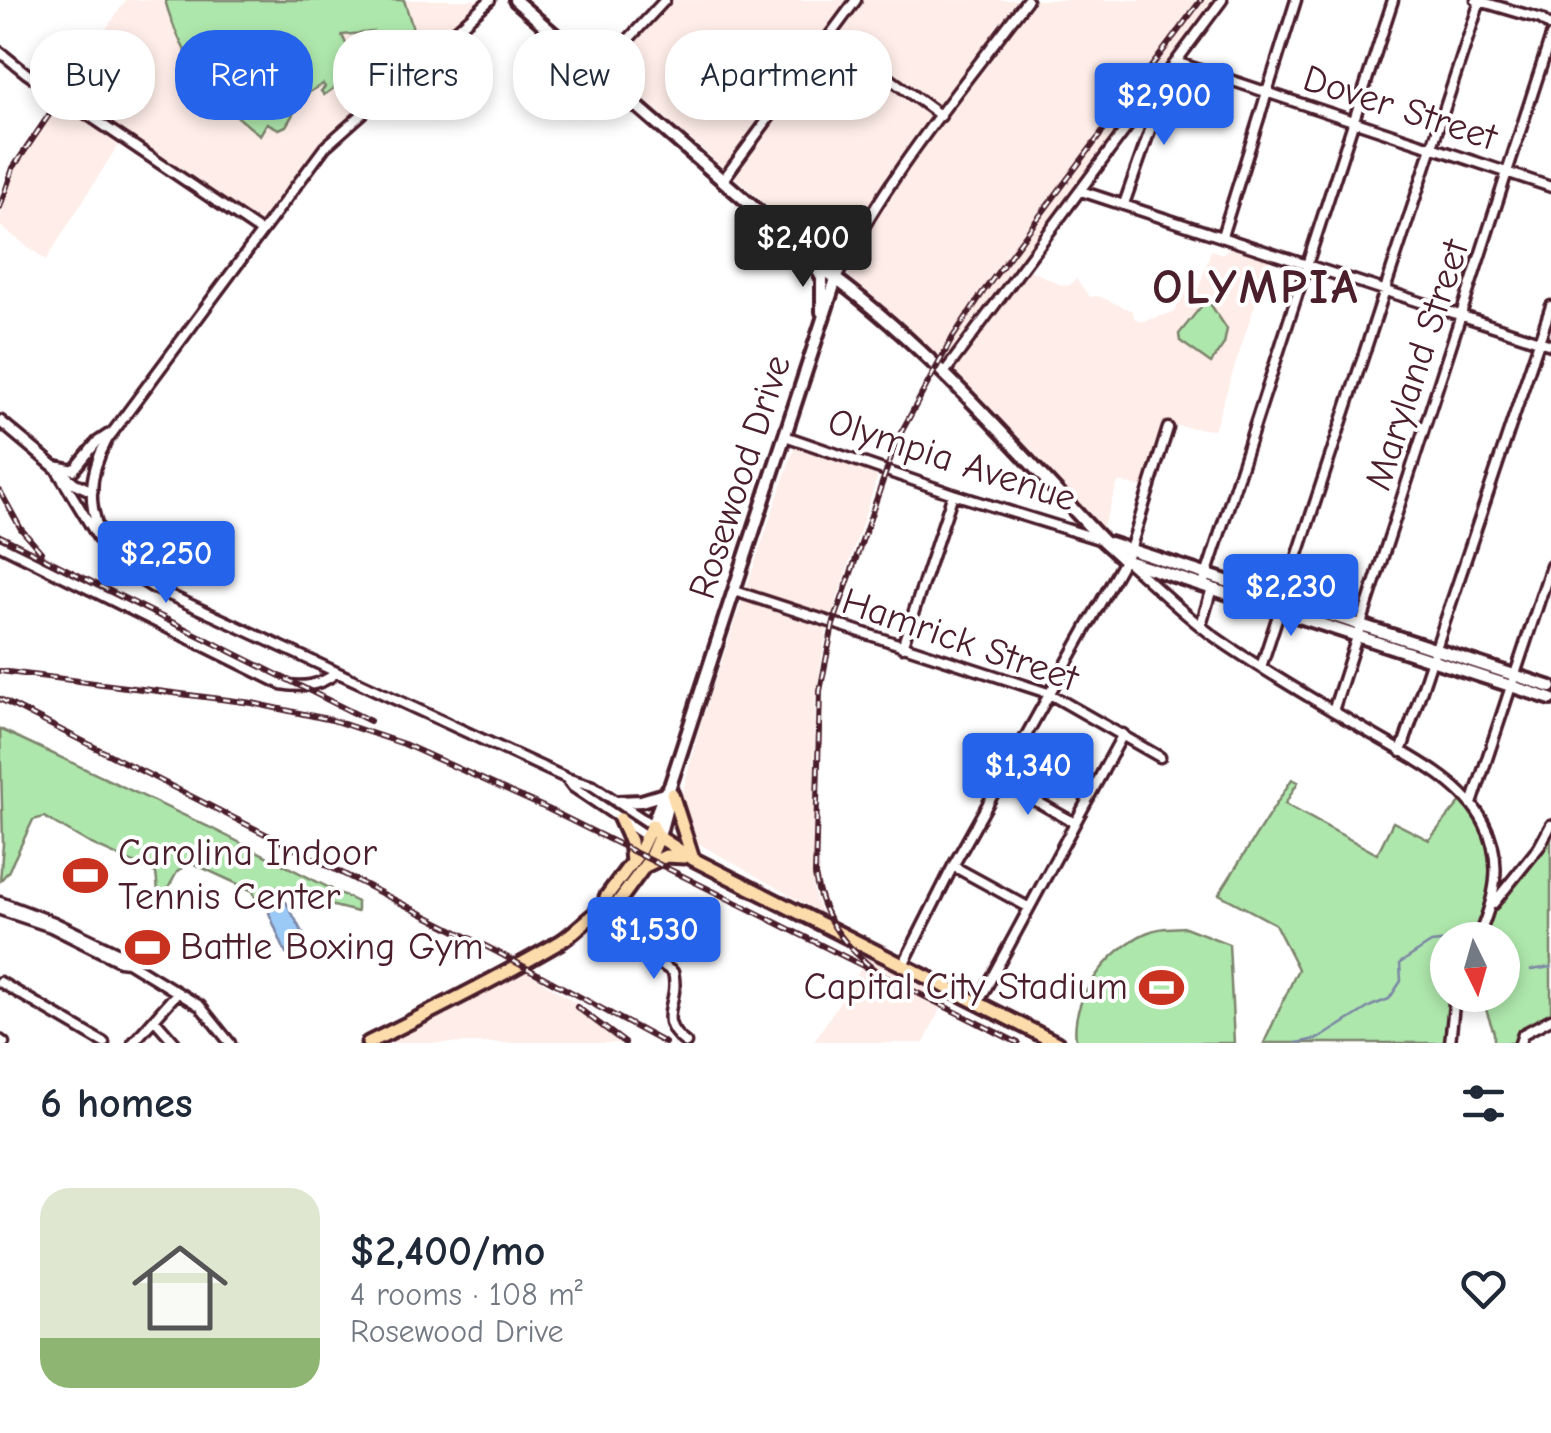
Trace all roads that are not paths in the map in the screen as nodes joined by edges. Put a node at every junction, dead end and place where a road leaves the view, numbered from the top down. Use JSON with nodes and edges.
{"nodes":[{"id":1,"x":490,"y":0,"type":"edge"},
{"id":2,"x":515,"y":0,"type":"edge"},
{"id":3,"x":665,"y":0,"type":"edge"},
{"id":4,"x":856,"y":0,"type":"edge"},
{"id":5,"x":1026,"y":0,"type":"edge"},
{"id":6,"x":1222,"y":0,"type":"edge"},
{"id":7,"x":1296,"y":0,"type":"edge"},
{"id":8,"x":1393,"y":0,"type":"edge"},
{"id":9,"x":1478,"y":1,"type":"edge"},
{"id":10,"x":1551,"y":26,"type":"edge"},
{"id":11,"x":550,"y":30,"type":"edge"},
{"id":12,"x":637,"y":30,"type":"edge"},
{"id":13,"x":834,"y":30,"type":"edge"},
{"id":14,"x":1551,"y":36,"type":"edge"},
{"id":15,"x":0,"y":52,"type":"edge"},
{"id":16,"x":1176,"y":62,"type":"junction"},
{"id":17,"x":892,"y":80,"type":"edge"},
{"id":18,"x":1156,"y":89,"type":"junction"},
{"id":19,"x":1266,"y":93,"type":"junction"},
{"id":20,"x":645,"y":113,"type":"edge"},
{"id":21,"x":941,"y":116,"type":"junction"},
{"id":22,"x":767,"y":120,"type":"edge"},
{"id":23,"x":1355,"y":122,"type":"junction"},
{"id":24,"x":1432,"y":146,"type":"junction"},
{"id":25,"x":1508,"y":172,"type":"junction"},
{"id":26,"x":723,"y":180,"type":"junction"},
{"id":27,"x":1551,"y":187,"type":"edge"},
{"id":28,"x":1081,"y":192,"type":"junction"},
{"id":29,"x":1124,"y":204,"type":"junction"},
{"id":30,"x":260,"y":231,"type":"junction"},
{"id":31,"x":1222,"y":236,"type":"junction"},
{"id":32,"x":807,"y":252,"type":"junction"},
{"id":33,"x":1309,"y":265,"type":"junction"},
{"id":34,"x":836,"y":279,"type":"junction"},
{"id":35,"x":1385,"y":291,"type":"junction"},
{"id":36,"x":1551,"y":306,"type":"edge"},
{"id":37,"x":1463,"y":317,"type":"junction"},
{"id":38,"x":823,"y":318,"type":"junction"},
{"id":39,"x":1540,"y":341,"type":"junction"},
{"id":40,"x":1551,"y":345,"type":"edge"},
{"id":41,"x":944,"y":373,"type":"junction"},
{"id":42,"x":0,"y":422,"type":"edge"},
{"id":43,"x":1168,"y":428,"type":"dead end"},
{"id":44,"x":113,"y":431,"type":"junction"},
{"id":45,"x":784,"y":436,"type":"junction"},
{"id":46,"x":53,"y":465,"type":"junction"},
{"id":47,"x":92,"y":491,"type":"junction"},
{"id":48,"x":952,"y":494,"type":"junction"},
{"id":49,"x":1102,"y":540,"type":"junction"},
{"id":50,"x":0,"y":545,"type":"edge"},
{"id":51,"x":1127,"y":554,"type":"junction"},
{"id":52,"x":113,"y":556,"type":"junction"},
{"id":53,"x":1551,"y":566,"type":"edge"},
{"id":54,"x":1158,"y":570,"type":"junction"},
{"id":55,"x":1151,"y":582,"type":"junction"},
{"id":56,"x":1207,"y":582,"type":"junction"},
{"id":57,"x":734,"y":591,"type":"junction"},
{"id":58,"x":1284,"y":598,"type":"junction"},
{"id":59,"x":1280,"y":611,"type":"junction"},
{"id":60,"x":1200,"y":625,"type":"junction"},
{"id":61,"x":1358,"y":629,"type":"junction"},
{"id":62,"x":902,"y":647,"type":"junction"},
{"id":63,"x":1436,"y":655,"type":"junction"},
{"id":64,"x":1262,"y":667,"type":"junction"},
{"id":65,"x":336,"y":672,"type":"junction"},
{"id":66,"x":1514,"y":680,"type":"junction"},
{"id":67,"x":1551,"y":686,"type":"edge"},
{"id":68,"x":1048,"y":693,"type":"junction"},
{"id":69,"x":1551,"y":699,"type":"edge"},
{"id":70,"x":1334,"y":711,"type":"junction"},
{"id":71,"x":1123,"y":734,"type":"junction"},
{"id":72,"x":1401,"y":752,"type":"junction"},
{"id":73,"x":1160,"y":757,"type":"dead end"},
{"id":74,"x":566,"y":778,"type":"junction"},
{"id":75,"x":1000,"y":781,"type":"junction"},
{"id":76,"x":668,"y":792,"type":"junction"},
{"id":77,"x":618,"y":802,"type":"junction"},
{"id":78,"x":1472,"y":804,"type":"junction"},
{"id":79,"x":620,"y":819,"type":"junction"},
{"id":80,"x":1073,"y":822,"type":"junction"},
{"id":81,"x":1551,"y":825,"type":"edge"},
{"id":82,"x":652,"y":832,"type":"junction"},
{"id":83,"x":693,"y":860,"type":"junction"},
{"id":84,"x":638,"y":864,"type":"junction"},
{"id":85,"x":953,"y":866,"type":"junction"},
{"id":86,"x":0,"y":902,"type":"edge"},
{"id":87,"x":1028,"y":908,"type":"junction"},
{"id":88,"x":1491,"y":908,"type":"junction"},
{"id":89,"x":0,"y":910,"type":"edge"},
{"id":90,"x":591,"y":920,"type":"junction"},
{"id":91,"x":1484,"y":922,"type":"edge"},
{"id":92,"x":128,"y":962,"type":"junction"},
{"id":93,"x":903,"y":965,"type":"junction"},
{"id":94,"x":0,"y":982,"type":"edge"},
{"id":95,"x":176,"y":993,"type":"junction"},
{"id":96,"x":978,"y":1003,"type":"junction"},
{"id":97,"x":1453,"y":1012,"type":"edge"},
{"id":98,"x":1551,"y":1019,"type":"edge"},
{"id":99,"x":154,"y":1020,"type":"junction"},
{"id":100,"x":87,"y":1034,"type":"junction"},
{"id":101,"x":80,"y":1043,"type":"edge"},
{"id":102,"x":104,"y":1043,"type":"edge"},
{"id":103,"x":133,"y":1043,"type":"edge"},
{"id":104,"x":175,"y":1043,"type":"edge"},
{"id":105,"x":230,"y":1043,"type":"edge"},
{"id":106,"x":368,"y":1043,"type":"edge"},
{"id":107,"x":686,"y":1043,"type":"edge"},
{"id":108,"x":1057,"y":1043,"type":"edge"},
{"id":109,"x":1450,"y":1043,"type":"edge"},
{"id":110,"x":1520,"y":1043,"type":"edge"}],
"edges":[{"from":1,"to":30,"type":"street"},
{"from":2,"to":11,"type":"main road"},
{"from":3,"to":12,"type":"street"},
{"from":4,"to":13,"type":"street"},
{"from":5,"to":21,"type":"street","name":"Rosewood Drive"},
{"from":6,"to":16,"type":"street"},
{"from":7,"to":19,"type":"street"},
{"from":8,"to":23,"type":"street"},
{"from":9,"to":10,"type":"street"},
{"from":9,"to":24,"type":"street"},
{"from":14,"to":25,"type":"street","name":"Maryland Street"},
{"from":15,"to":30,"type":"street"},
{"from":16,"to":18,"type":"street"},
{"from":16,"to":19,"type":"street","name":"Dover Street"},
{"from":17,"to":21,"type":"street"},
{"from":18,"to":28,"type":"street"},
{"from":18,"to":29,"type":"street"},
{"from":19,"to":23,"type":"street","name":"Dover Street"},
{"from":19,"to":31,"type":"street"},
{"from":20,"to":26,"type":"main road"},
{"from":21,"to":34,"type":"street","name":"Rosewood Drive"},
{"from":22,"to":26,"type":"street"},
{"from":23,"to":24,"type":"street","name":"Dover Street"},
{"from":23,"to":33,"type":"street"},
{"from":24,"to":25,"type":"street","name":"Dover Street"},
{"from":24,"to":35,"type":"street"},
{"from":25,"to":27,"type":"street","name":"Dover Street"},
{"from":25,"to":37,"type":"street","name":"Maryland Street"},
{"from":26,"to":32,"type":"main road"},
{"from":28,"to":29,"type":"street"},
{"from":28,"to":41,"type":"street"},
{"from":29,"to":31,"type":"street"},
{"from":30,"to":44,"type":"street"},
{"from":31,"to":33,"type":"street"},
{"from":32,"to":34,"type":"main road"},
{"from":32,"to":38,"type":"main road"},
{"from":33,"to":35,"type":"street"},
{"from":33,"to":56,"type":"street"},
{"from":34,"to":38,"type":"main road","name":"Rosewood Drive"},
{"from":34,"to":41,"type":"main road"},
{"from":35,"to":37,"type":"street"},
{"from":35,"to":58,"type":"street"},
{"from":36,"to":39,"type":"street"},
{"from":37,"to":39,"type":"street"},
{"from":37,"to":61,"type":"street","name":"Maryland Street"},
{"from":38,"to":45,"type":"main road","name":"Rosewood Drive"},
{"from":39,"to":40,"type":"street"},
{"from":39,"to":63,"type":"street"},
{"from":41,"to":49,"type":"main road"},
{"from":42,"to":46,"type":"street"},
{"from":43,"to":51,"type":"street"},
{"from":44,"to":46,"type":"street"},
{"from":44,"to":47,"type":"street"},
{"from":45,"to":48,"type":"street","name":"Olympia Avenue"},
{"from":45,"to":57,"type":"main road","name":"Rosewood Drive"},
{"from":46,"to":47,"type":"street"},
{"from":46,"to":52,"type":"street"},
{"from":47,"to":52,"type":"street"},
{"from":48,"to":49,"type":"street","name":"Olympia Avenue"},
{"from":48,"to":62,"type":"street"},
{"from":49,"to":51,"type":"main road","name":"Olympia Avenue"},
{"from":50,"to":65,"type":"street"},
{"from":51,"to":54,"type":"main road","name":"Olympia Avenue"},
{"from":51,"to":55,"type":"street"},
{"from":51,"to":56,"type":"main road","name":"Olympia Avenue"},
{"from":51,"to":68,"type":"street"},
{"from":52,"to":65,"type":"street"},
{"from":53,"to":66,"type":"street"},
{"from":54,"to":55,"type":"street"},
{"from":54,"to":56,"type":"main road","name":"Olympia Avenue"},
{"from":55,"to":60,"type":"street"},
{"from":56,"to":58,"type":"main road","name":"Olympia Avenue"},
{"from":56,"to":59,"type":"main road","name":"Olympia Avenue"},
{"from":56,"to":60,"type":"street"},
{"from":57,"to":62,"type":"street","name":"Hamrick Street"},
{"from":57,"to":76,"type":"main road","name":"Rosewood Drive"},
{"from":58,"to":59,"type":"street"},
{"from":58,"to":61,"type":"main road","name":"Olympia Avenue"},
{"from":59,"to":61,"type":"main road","name":"Olympia Avenue"},
{"from":59,"to":64,"type":"street"},
{"from":60,"to":64,"type":"street"},
{"from":61,"to":63,"type":"main road","name":"Olympia Avenue"},
{"from":61,"to":70,"type":"street","name":"Maryland Street"},
{"from":62,"to":68,"type":"street","name":"Hamrick Street"},
{"from":63,"to":66,"type":"main road","name":"Olympia Avenue"},
{"from":63,"to":72,"type":"street"},
{"from":64,"to":70,"type":"street"},
{"from":65,"to":74,"type":"street"},
{"from":66,"to":67,"type":"main road","name":"Olympia Avenue"},
{"from":66,"to":69,"type":"main road","name":"Olympia Avenue"},
{"from":66,"to":78,"type":"street"},
{"from":68,"to":71,"type":"street","name":"Hamrick Street"},
{"from":68,"to":75,"type":"street"},
{"from":70,"to":72,"type":"street"},
{"from":71,"to":73,"type":"street","name":"Hamrick Street"},
{"from":71,"to":80,"type":"street"},
{"from":72,"to":78,"type":"street"},
{"from":74,"to":77,"type":"street"},
{"from":74,"to":79,"type":"street"},
{"from":75,"to":80,"type":"street"},
{"from":75,"to":85,"type":"street"},
{"from":76,"to":77,"type":"main road"},
{"from":76,"to":82,"type":"main road","name":"Rosewood Drive"},
{"from":76,"to":83,"type":"main road"},
{"from":77,"to":82,"type":"street"},
{"from":78,"to":88,"type":"street"},
{"from":79,"to":82,"type":"street"},
{"from":79,"to":84,"type":"main road"},
{"from":80,"to":87,"type":"street"},
{"from":81,"to":88,"type":"street"},
{"from":82,"to":83,"type":"main road"},
{"from":82,"to":84,"type":"main road","name":"Rosewood Drive"},
{"from":83,"to":84,"type":"main road"},
{"from":83,"to":93,"type":"main road"},
{"from":84,"to":90,"type":"main road","name":"Rosewood Drive"},
{"from":85,"to":87,"type":"street"},
{"from":85,"to":93,"type":"street"},
{"from":86,"to":92,"type":"street"},
{"from":87,"to":96,"type":"street"},
{"from":88,"to":91,"type":"street"},
{"from":89,"to":92,"type":"street"},
{"from":90,"to":106,"type":"main road","name":"Rosewood Drive"},
{"from":90,"to":107,"type":"street"},
{"from":92,"to":95,"type":"street"},
{"from":93,"to":96,"type":"main road"},
{"from":94,"to":100,"type":"street"},
{"from":95,"to":99,"type":"street"},
{"from":95,"to":105,"type":"street"},
{"from":96,"to":108,"type":"main road"},
{"from":97,"to":109,"type":"street"},
{"from":98,"to":110,"type":"street"},
{"from":99,"to":103,"type":"street"},
{"from":99,"to":104,"type":"street"},
{"from":100,"to":101,"type":"street"},
{"from":100,"to":102,"type":"street"}]}
